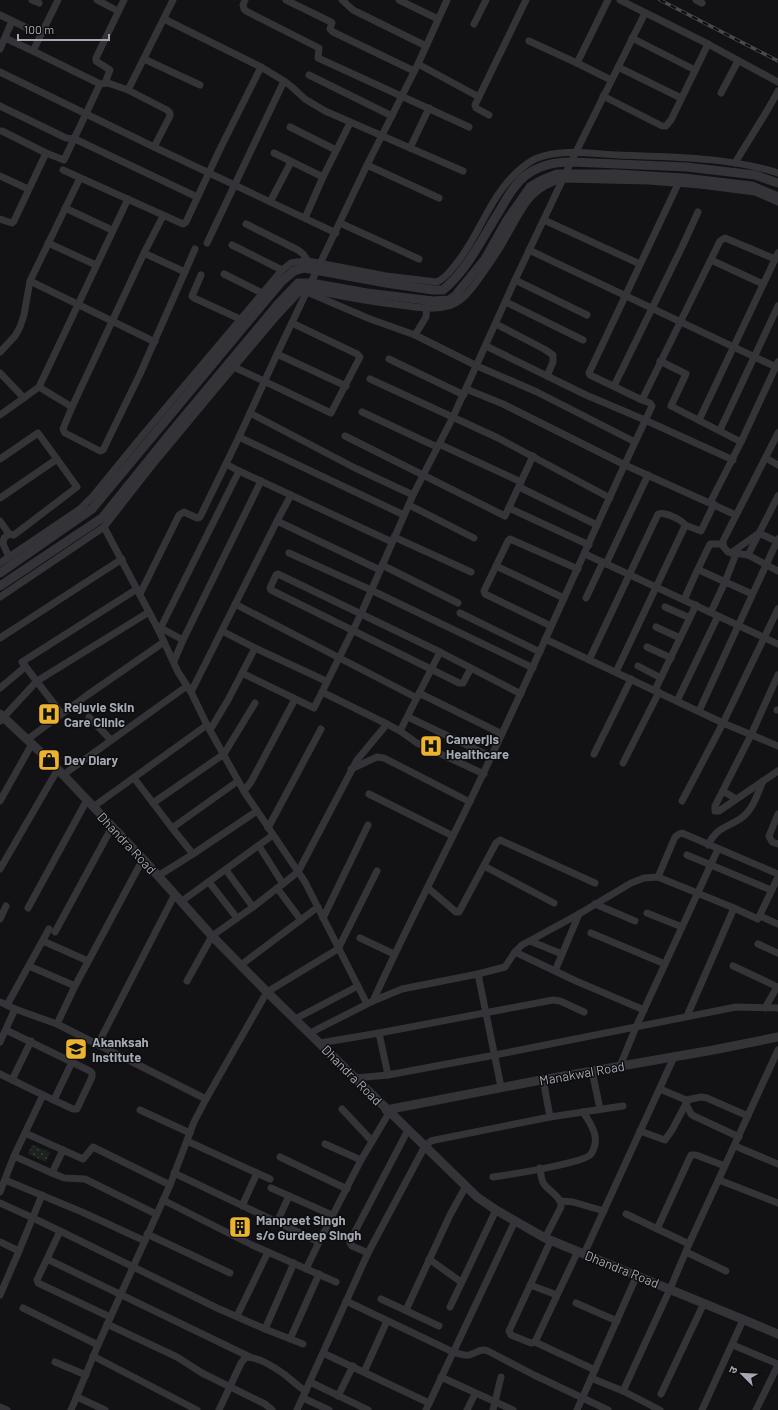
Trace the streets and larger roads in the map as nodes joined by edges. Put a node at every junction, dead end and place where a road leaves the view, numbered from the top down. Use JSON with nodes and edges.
{"nodes":[{"id":1,"x":32,"y":0,"type":"edge"},
{"id":2,"x":58,"y":0,"type":"edge"},
{"id":3,"x":96,"y":0,"type":"edge"},
{"id":4,"x":124,"y":0,"type":"edge"},
{"id":5,"x":173,"y":0,"type":"edge"},
{"id":6,"x":246,"y":0,"type":"edge"},
{"id":7,"x":286,"y":0,"type":"edge"},
{"id":8,"x":342,"y":0,"type":"edge"},
{"id":9,"x":447,"y":0,"type":"edge"},
{"id":10,"x":486,"y":0,"type":"edge"},
{"id":11,"x":526,"y":0,"type":"edge"},
{"id":12,"x":608,"y":0,"type":"edge"},
{"id":13,"x":620,"y":0,"type":"edge"},
{"id":14,"x":404,"y":1,"type":"edge"},
{"id":15,"x":39,"y":3,"type":"dead end"},
{"id":16,"x":118,"y":11,"type":"junction"},
{"id":17,"x":645,"y":12,"type":"junction"},
{"id":18,"x":0,"y":15,"type":"edge"},
{"id":19,"x":164,"y":19,"type":"junction"},
{"id":20,"x":438,"y":19,"type":"junction"},
{"id":21,"x":12,"y":21,"type":"junction"},
{"id":22,"x":474,"y":24,"type":"dead end"},
{"id":23,"x":27,"y":28,"type":"dead end"},
{"id":24,"x":5,"y":38,"type":"junction"},
{"id":25,"x":632,"y":38,"type":"junction"},
{"id":26,"x":529,"y":41,"type":"dead end"},
{"id":27,"x":708,"y":44,"type":"junction"},
{"id":28,"x":426,"y":46,"type":"junction"},
{"id":29,"x":0,"y":47,"type":"edge"},
{"id":30,"x":33,"y":51,"type":"junction"},
{"id":31,"x":144,"y":59,"type":"junction"},
{"id":32,"x":738,"y":60,"type":"junction"},
{"id":33,"x":577,"y":63,"type":"junction"},
{"id":34,"x":261,"y":67,"type":"junction"},
{"id":35,"x":618,"y":67,"type":"junction"},
{"id":36,"x":416,"y":68,"type":"junction"},
{"id":37,"x":695,"y":70,"type":"junction"},
{"id":38,"x":0,"y":72,"type":"edge"},
{"id":39,"x":309,"y":75,"type":"dead end"},
{"id":40,"x":611,"y":80,"type":"junction"},
{"id":41,"x":284,"y":81,"type":"junction"},
{"id":42,"x":778,"y":82,"type":"edge"},
{"id":43,"x":102,"y":83,"type":"junction"},
{"id":44,"x":200,"y":85,"type":"dead end"},
{"id":45,"x":128,"y":90,"type":"junction"},
{"id":46,"x":778,"y":91,"type":"edge"},
{"id":47,"x":721,"y":93,"type":"dead end"},
{"id":48,"x":402,"y":96,"type":"junction"},
{"id":49,"x":603,"y":96,"type":"junction"},
{"id":50,"x":479,"y":97,"type":"junction"},
{"id":51,"x":681,"y":98,"type":"junction"},
{"id":52,"x":0,"y":106,"type":"edge"},
{"id":53,"x":429,"y":108,"type":"junction"},
{"id":54,"x":86,"y":114,"type":"junction"},
{"id":55,"x":489,"y":115,"type":"dead end"},
{"id":56,"x":392,"y":116,"type":"junction"},
{"id":57,"x":350,"y":123,"type":"junction"},
{"id":58,"x":290,"y":127,"type":"dead end"},
{"id":59,"x":469,"y":127,"type":"dead end"},
{"id":60,"x":0,"y":131,"type":"edge"},
{"id":61,"x":382,"y":136,"type":"junction"},
{"id":62,"x":75,"y":139,"type":"junction"},
{"id":63,"x":154,"y":147,"type":"junction"},
{"id":64,"x":410,"y":148,"type":"junction"},
{"id":65,"x":336,"y":150,"type":"junction"},
{"id":66,"x":46,"y":153,"type":"junction"},
{"id":67,"x":274,"y":153,"type":"dead end"},
{"id":68,"x":576,"y":153,"type":"junction"},
{"id":69,"x":291,"y":162,"type":"junction"},
{"id":70,"x":571,"y":162,"type":"junction"},
{"id":71,"x":735,"y":163,"type":"junction"},
{"id":72,"x":367,"y":165,"type":"junction"},
{"id":73,"x":63,"y":170,"type":"dead end"},
{"id":74,"x":463,"y":171,"type":"dead end"},
{"id":75,"x":209,"y":172,"type":"junction"},
{"id":76,"x":778,"y":173,"type":"edge"},
{"id":77,"x":0,"y":176,"type":"edge"},
{"id":78,"x":564,"y":176,"type":"junction"},
{"id":79,"x":80,"y":178,"type":"junction"},
{"id":80,"x":323,"y":178,"type":"junction"},
{"id":81,"x":778,"y":183,"type":"edge"},
{"id":82,"x":678,"y":184,"type":"junction"},
{"id":83,"x":235,"y":185,"type":"junction"},
{"id":84,"x":28,"y":189,"type":"junction"},
{"id":85,"x":778,"y":196,"type":"edge"},
{"id":86,"x":198,"y":197,"type":"junction"},
{"id":87,"x":439,"y":198,"type":"dead end"},
{"id":88,"x":128,"y":199,"type":"junction"},
{"id":89,"x":270,"y":202,"type":"junction"},
{"id":90,"x":778,"y":202,"type":"edge"},
{"id":91,"x":65,"y":208,"type":"junction"},
{"id":92,"x":698,"y":212,"type":"dead end"},
{"id":93,"x":163,"y":216,"type":"junction"},
{"id":94,"x":305,"y":218,"type":"junction"},
{"id":95,"x":0,"y":219,"type":"edge"},
{"id":96,"x":544,"y":220,"type":"junction"},
{"id":97,"x":340,"y":223,"type":"junction"},
{"id":98,"x":246,"y":224,"type":"dead end"},
{"id":99,"x":112,"y":230,"type":"junction"},
{"id":100,"x":336,"y":233,"type":"junction"},
{"id":101,"x":48,"y":243,"type":"junction"},
{"id":102,"x":207,"y":243,"type":"dead end"},
{"id":103,"x":232,"y":245,"type":"dead end"},
{"id":104,"x":195,"y":249,"type":"dead end"},
{"id":105,"x":529,"y":250,"type":"junction"},
{"id":106,"x":144,"y":252,"type":"junction"},
{"id":107,"x":776,"y":256,"type":"edge"},
{"id":108,"x":419,"y":259,"type":"dead end"},
{"id":109,"x":711,"y":260,"type":"junction"},
{"id":110,"x":308,"y":261,"type":"junction"},
{"id":111,"x":640,"y":264,"type":"junction"},
{"id":112,"x":96,"y":265,"type":"junction"},
{"id":113,"x":318,"y":267,"type":"junction"},
{"id":114,"x":282,"y":270,"type":"junction"},
{"id":115,"x":185,"y":272,"type":"junction"},
{"id":116,"x":224,"y":274,"type":"dead end"},
{"id":117,"x":201,"y":275,"type":"dead end"},
{"id":118,"x":515,"y":280,"type":"junction"},
{"id":119,"x":30,"y":281,"type":"junction"},
{"id":120,"x":763,"y":284,"type":"junction"},
{"id":121,"x":309,"y":288,"type":"junction"},
{"id":122,"x":262,"y":293,"type":"junction"},
{"id":123,"x":625,"y":294,"type":"junction"},
{"id":124,"x":506,"y":302,"type":"junction"},
{"id":125,"x":78,"y":304,"type":"junction"},
{"id":126,"x":427,"y":304,"type":"junction"},
{"id":127,"x":778,"y":306,"type":"edge"},
{"id":128,"x":652,"y":307,"type":"junction"},
{"id":129,"x":586,"y":315,"type":"dead end"},
{"id":130,"x":240,"y":319,"type":"junction"},
{"id":131,"x":680,"y":320,"type":"junction"},
{"id":132,"x":112,"y":321,"type":"junction"},
{"id":133,"x":292,"y":323,"type":"junction"},
{"id":134,"x":496,"y":324,"type":"junction"},
{"id":135,"x":415,"y":335,"type":"junction"},
{"id":136,"x":583,"y":340,"type":"dead end"},
{"id":137,"x":154,"y":342,"type":"junction"},
{"id":138,"x":486,"y":346,"type":"junction"},
{"id":139,"x":733,"y":347,"type":"junction"},
{"id":140,"x":0,"y":352,"type":"edge"},
{"id":141,"x":277,"y":354,"type":"junction"},
{"id":142,"x":754,"y":357,"type":"junction"},
{"id":143,"x":388,"y":359,"type":"dead end"},
{"id":144,"x":660,"y":361,"type":"junction"},
{"id":145,"x":777,"y":364,"type":"edge"},
{"id":146,"x":477,"y":366,"type":"junction"},
{"id":147,"x":234,"y":367,"type":"junction"},
{"id":148,"x":0,"y":373,"type":"edge"},
{"id":149,"x":547,"y":376,"type":"junction"},
{"id":150,"x":370,"y":379,"type":"dead end"},
{"id":151,"x":264,"y":382,"type":"junction"},
{"id":152,"x":346,"y":386,"type":"junction"},
{"id":153,"x":614,"y":386,"type":"junction"},
{"id":154,"x":39,"y":387,"type":"junction"},
{"id":155,"x":465,"y":392,"type":"junction"},
{"id":156,"x":24,"y":398,"type":"junction"},
{"id":157,"x":642,"y":400,"type":"junction"},
{"id":158,"x":72,"y":407,"type":"junction"},
{"id":159,"x":362,"y":412,"type":"dead end"},
{"id":160,"x":250,"y":413,"type":"junction"},
{"id":161,"x":0,"y":416,"type":"edge"},
{"id":162,"x":453,"y":418,"type":"junction"},
{"id":163,"x":646,"y":420,"type":"junction"},
{"id":164,"x":699,"y":420,"type":"junction"},
{"id":165,"x":720,"y":430,"type":"junction"},
{"id":166,"x":778,"y":433,"type":"edge"},
{"id":167,"x":345,"y":436,"type":"dead end"},
{"id":168,"x":239,"y":437,"type":"junction"},
{"id":169,"x":635,"y":442,"type":"junction"},
{"id":170,"x":741,"y":442,"type":"junction"},
{"id":171,"x":438,"y":446,"type":"junction"},
{"id":172,"x":534,"y":456,"type":"junction"},
{"id":173,"x":766,"y":458,"type":"junction"},
{"id":174,"x":0,"y":459,"type":"edge"},
{"id":175,"x":57,"y":459,"type":"junction"},
{"id":176,"x":732,"y":460,"type":"junction"},
{"id":177,"x":226,"y":464,"type":"junction"},
{"id":178,"x":625,"y":465,"type":"junction"},
{"id":179,"x":778,"y":465,"type":"edge"},
{"id":180,"x":239,"y":471,"type":"junction"},
{"id":181,"x":648,"y":474,"type":"junction"},
{"id":182,"x":424,"y":475,"type":"junction"},
{"id":183,"x":261,"y":481,"type":"junction"},
{"id":184,"x":520,"y":484,"type":"junction"},
{"id":185,"x":291,"y":495,"type":"junction"},
{"id":186,"x":413,"y":495,"type":"junction"},
{"id":187,"x":778,"y":496,"type":"edge"},
{"id":188,"x":0,"y":498,"type":"edge"},
{"id":189,"x":610,"y":498,"type":"junction"},
{"id":190,"x":712,"y":504,"type":"junction"},
{"id":191,"x":409,"y":505,"type":"junction"},
{"id":192,"x":509,"y":508,"type":"junction"},
{"id":193,"x":404,"y":515,"type":"junction"},
{"id":194,"x":736,"y":515,"type":"junction"},
{"id":195,"x":0,"y":521,"type":"edge"},
{"id":196,"x":277,"y":521,"type":"junction"},
{"id":197,"x":597,"y":525,"type":"junction"},
{"id":198,"x":685,"y":525,"type":"junction"},
{"id":199,"x":104,"y":527,"type":"junction"},
{"id":200,"x":759,"y":533,"type":"junction"},
{"id":201,"x":9,"y":534,"type":"junction"},
{"id":202,"x":474,"y":538,"type":"dead end"},
{"id":203,"x":393,"y":539,"type":"junction"},
{"id":204,"x":778,"y":541,"type":"edge"},
{"id":205,"x":723,"y":544,"type":"junction"},
{"id":206,"x":589,"y":545,"type":"junction"},
{"id":207,"x":289,"y":553,"type":"dead end"},
{"id":208,"x":585,"y":554,"type":"junction"},
{"id":209,"x":734,"y":554,"type":"junction"},
{"id":210,"x":748,"y":555,"type":"junction"},
{"id":211,"x":9,"y":557,"type":"junction"},
{"id":212,"x":122,"y":559,"type":"junction"},
{"id":213,"x":0,"y":563,"type":"edge"},
{"id":214,"x":604,"y":563,"type":"junction"},
{"id":215,"x":766,"y":564,"type":"junction"},
{"id":216,"x":496,"y":566,"type":"junction"},
{"id":217,"x":381,"y":568,"type":"junction"},
{"id":218,"x":578,"y":569,"type":"junction"},
{"id":219,"x":697,"y":571,"type":"junction"},
{"id":220,"x":778,"y":571,"type":"edge"},
{"id":221,"x":471,"y":572,"type":"dead end"},
{"id":222,"x":0,"y":573,"type":"edge"},
{"id":223,"x":630,"y":574,"type":"junction"},
{"id":224,"x":725,"y":582,"type":"junction"},
{"id":225,"x":0,"y":586,"type":"edge"},
{"id":226,"x":657,"y":587,"type":"junction"},
{"id":227,"x":371,"y":590,"type":"junction"},
{"id":228,"x":138,"y":591,"type":"junction"},
{"id":229,"x":752,"y":594,"type":"junction"},
{"id":230,"x":0,"y":597,"type":"edge"},
{"id":231,"x":564,"y":598,"type":"junction"},
{"id":232,"x":586,"y":598,"type":"dead end"},
{"id":233,"x":684,"y":600,"type":"junction"},
{"id":234,"x":458,"y":603,"type":"dead end"},
{"id":235,"x":235,"y":604,"type":"junction"},
{"id":236,"x":696,"y":605,"type":"junction"},
{"id":237,"x":665,"y":607,"type":"dead end"},
{"id":238,"x":778,"y":609,"type":"edge"},
{"id":239,"x":149,"y":612,"type":"junction"},
{"id":240,"x":711,"y":612,"type":"junction"},
{"id":241,"x":460,"y":613,"type":"dead end"},
{"id":242,"x":361,"y":614,"type":"junction"},
{"id":243,"x":718,"y":616,"type":"junction"},
{"id":244,"x":690,"y":618,"type":"junction"},
{"id":245,"x":775,"y":620,"type":"edge"},
{"id":246,"x":551,"y":626,"type":"junction"},
{"id":247,"x":738,"y":626,"type":"junction"},
{"id":248,"x":656,"y":627,"type":"dead end"},
{"id":249,"x":160,"y":630,"type":"junction"},
{"id":250,"x":222,"y":631,"type":"junction"},
{"id":251,"x":352,"y":631,"type":"junction"},
{"id":252,"x":764,"y":637,"type":"junction"},
{"id":253,"x":0,"y":638,"type":"edge"},
{"id":254,"x":680,"y":638,"type":"junction"},
{"id":255,"x":545,"y":639,"type":"junction"},
{"id":256,"x":183,"y":640,"type":"junction"},
{"id":257,"x":164,"y":642,"type":"junction"},
{"id":258,"x":778,"y":644,"type":"edge"},
{"id":259,"x":647,"y":646,"type":"dead end"},
{"id":260,"x":255,"y":648,"type":"junction"},
{"id":261,"x":440,"y":652,"type":"junction"},
{"id":262,"x":540,"y":652,"type":"junction"},
{"id":263,"x":338,"y":658,"type":"junction"},
{"id":264,"x":671,"y":658,"type":"junction"},
{"id":265,"x":590,"y":660,"type":"junction"},
{"id":266,"x":174,"y":661,"type":"junction"},
{"id":267,"x":638,"y":666,"type":"dead end"},
{"id":268,"x":25,"y":668,"type":"junction"},
{"id":269,"x":471,"y":668,"type":"junction"},
{"id":270,"x":533,"y":668,"type":"junction"},
{"id":271,"x":432,"y":670,"type":"junction"},
{"id":272,"x":616,"y":672,"type":"junction"},
{"id":273,"x":242,"y":673,"type":"junction"},
{"id":274,"x":778,"y":675,"type":"edge"},
{"id":275,"x":662,"y":678,"type":"junction"},
{"id":276,"x":631,"y":679,"type":"junction"},
{"id":277,"x":37,"y":681,"type":"junction"},
{"id":278,"x":326,"y":681,"type":"junction"},
{"id":279,"x":0,"y":688,"type":"edge"},
{"id":280,"x":189,"y":689,"type":"junction"},
{"id":281,"x":657,"y":691,"type":"junction"},
{"id":282,"x":322,"y":692,"type":"junction"},
{"id":283,"x":521,"y":694,"type":"junction"},
{"id":284,"x":418,"y":696,"type":"junction"},
{"id":285,"x":295,"y":699,"type":"junction"},
{"id":286,"x":677,"y":701,"type":"junction"},
{"id":287,"x":255,"y":703,"type":"dead end"},
{"id":288,"x":699,"y":711,"type":"junction"},
{"id":289,"x":61,"y":714,"type":"junction"},
{"id":290,"x":89,"y":716,"type":"dead end"},
{"id":291,"x":1,"y":717,"type":"edge"},
{"id":292,"x":408,"y":717,"type":"junction"},
{"id":293,"x":723,"y":723,"type":"junction"},
{"id":294,"x":387,"y":724,"type":"junction"},
{"id":295,"x":209,"y":727,"type":"junction"},
{"id":296,"x":321,"y":728,"type":"dead end"},
{"id":297,"x":400,"y":732,"type":"junction"},
{"id":298,"x":502,"y":734,"type":"junction"},
{"id":299,"x":751,"y":735,"type":"junction"},
{"id":300,"x":111,"y":740,"type":"junction"},
{"id":301,"x":30,"y":742,"type":"junction"},
{"id":302,"x":778,"y":746,"type":"edge"},
{"id":303,"x":224,"y":754,"type":"junction"},
{"id":304,"x":594,"y":754,"type":"dead end"},
{"id":305,"x":492,"y":757,"type":"junction"},
{"id":306,"x":623,"y":763,"type":"dead end"},
{"id":307,"x":351,"y":769,"type":"junction"},
{"id":308,"x":778,"y":771,"type":"edge"},
{"id":309,"x":60,"y":772,"type":"junction"},
{"id":310,"x":484,"y":774,"type":"junction"},
{"id":311,"x":134,"y":778,"type":"junction"},
{"id":312,"x":238,"y":781,"type":"junction"},
{"id":313,"x":763,"y":781,"type":"junction"},
{"id":314,"x":244,"y":791,"type":"junction"},
{"id":315,"x":723,"y":791,"type":"junction"},
{"id":316,"x":369,"y":794,"type":"dead end"},
{"id":317,"x":736,"y":799,"type":"junction"},
{"id":318,"x":87,"y":800,"type":"junction"},
{"id":319,"x":0,"y":801,"type":"edge"},
{"id":320,"x":682,"y":801,"type":"dead end"},
{"id":321,"x":470,"y":802,"type":"junction"},
{"id":322,"x":153,"y":803,"type":"junction"},
{"id":323,"x":93,"y":807,"type":"junction"},
{"id":324,"x":257,"y":811,"type":"junction"},
{"id":325,"x":778,"y":814,"type":"edge"},
{"id":326,"x":368,"y":825,"type":"dead end"},
{"id":327,"x":112,"y":827,"type":"junction"},
{"id":328,"x":172,"y":828,"type":"junction"},
{"id":329,"x":268,"y":828,"type":"junction"},
{"id":330,"x":273,"y":835,"type":"junction"},
{"id":331,"x":453,"y":836,"type":"junction"},
{"id":332,"x":778,"y":844,"type":"edge"},
{"id":333,"x":708,"y":845,"type":"junction"},
{"id":334,"x":259,"y":846,"type":"junction"},
{"id":335,"x":718,"y":849,"type":"junction"},
{"id":336,"x":193,"y":854,"type":"junction"},
{"id":337,"x":687,"y":855,"type":"dead end"},
{"id":338,"x":143,"y":859,"type":"junction"},
{"id":339,"x":710,"y":865,"type":"junction"},
{"id":340,"x":484,"y":866,"type":"junction"},
{"id":341,"x":0,"y":869,"type":"edge"},
{"id":342,"x":226,"y":870,"type":"junction"},
{"id":343,"x":377,"y":871,"type":"dead end"},
{"id":344,"x":298,"y":872,"type":"junction"},
{"id":345,"x":778,"y":875,"type":"edge"},
{"id":346,"x":158,"y":876,"type":"junction"},
{"id":347,"x":658,"y":877,"type":"junction"},
{"id":348,"x":209,"y":882,"type":"junction"},
{"id":349,"x":595,"y":883,"type":"dead end"},
{"id":350,"x":280,"y":886,"type":"junction"},
{"id":351,"x":428,"y":888,"type":"junction"},
{"id":352,"x":772,"y":890,"type":"junction"},
{"id":353,"x":697,"y":893,"type":"junction"},
{"id":354,"x":175,"y":894,"type":"junction"},
{"id":355,"x":182,"y":901,"type":"junction"},
{"id":356,"x":554,"y":903,"type":"dead end"},
{"id":357,"x":596,"y":904,"type":"junction"},
{"id":358,"x":6,"y":906,"type":"dead end"},
{"id":359,"x":253,"y":907,"type":"junction"},
{"id":360,"x":318,"y":907,"type":"junction"},
{"id":361,"x":28,"y":908,"type":"dead end"},
{"id":362,"x":734,"y":908,"type":"junction"},
{"id":363,"x":647,"y":913,"type":"dead end"},
{"id":364,"x":579,"y":914,"type":"junction"},
{"id":365,"x":760,"y":916,"type":"junction"},
{"id":366,"x":237,"y":918,"type":"junction"},
{"id":367,"x":323,"y":918,"type":"junction"},
{"id":368,"x":0,"y":919,"type":"edge"},
{"id":369,"x":301,"y":920,"type":"junction"},
{"id":370,"x":635,"y":921,"type":"dead end"},
{"id":371,"x":778,"y":924,"type":"edge"},
{"id":372,"x":682,"y":927,"type":"junction"},
{"id":373,"x":591,"y":933,"type":"dead end"},
{"id":374,"x":212,"y":936,"type":"junction"},
{"id":375,"x":360,"y":938,"type":"dead end"},
{"id":376,"x":43,"y":941,"type":"junction"},
{"id":377,"x":530,"y":941,"type":"junction"},
{"id":378,"x":758,"y":944,"type":"dead end"},
{"id":379,"x":338,"y":949,"type":"junction"},
{"id":380,"x":515,"y":952,"type":"junction"},
{"id":381,"x":778,"y":953,"type":"edge"},
{"id":382,"x":394,"y":954,"type":"junction"},
{"id":383,"x":562,"y":954,"type":"junction"},
{"id":384,"x":88,"y":961,"type":"junction"},
{"id":385,"x":241,"y":964,"type":"junction"},
{"id":386,"x":665,"y":964,"type":"junction"},
{"id":387,"x":29,"y":966,"type":"junction"},
{"id":388,"x":733,"y":966,"type":"dead end"},
{"id":389,"x":555,"y":971,"type":"junction"},
{"id":390,"x":478,"y":974,"type":"junction"},
{"id":391,"x":187,"y":981,"type":"dead end"},
{"id":392,"x":75,"y":986,"type":"junction"},
{"id":393,"x":358,"y":986,"type":"junction"},
{"id":394,"x":778,"y":987,"type":"edge"},
{"id":395,"x":267,"y":992,"type":"junction"},
{"id":396,"x":0,"y":1002,"type":"edge"},
{"id":397,"x":370,"y":1003,"type":"junction"},
{"id":398,"x":8,"y":1005,"type":"junction"},
{"id":399,"x":764,"y":1008,"type":"junction"},
{"id":400,"x":778,"y":1008,"type":"edge"},
{"id":401,"x":15,"y":1009,"type":"junction"},
{"id":402,"x":644,"y":1010,"type":"junction"},
{"id":403,"x":486,"y":1012,"type":"junction"},
{"id":404,"x":584,"y":1012,"type":"dead end"},
{"id":405,"x":687,"y":1016,"type":"junction"},
{"id":406,"x":295,"y":1019,"type":"junction"},
{"id":407,"x":57,"y":1024,"type":"junction"},
{"id":408,"x":636,"y":1027,"type":"junction"},
{"id":409,"x":6,"y":1030,"type":"junction"},
{"id":410,"x":310,"y":1033,"type":"junction"},
{"id":411,"x":379,"y":1033,"type":"junction"},
{"id":412,"x":778,"y":1037,"type":"edge"},
{"id":413,"x":0,"y":1042,"type":"edge"},
{"id":414,"x":30,"y":1042,"type":"junction"},
{"id":415,"x":320,"y":1043,"type":"junction"},
{"id":416,"x":98,"y":1044,"type":"junction"},
{"id":417,"x":778,"y":1050,"type":"edge"},
{"id":418,"x":495,"y":1055,"type":"junction"},
{"id":419,"x":674,"y":1057,"type":"junction"},
{"id":420,"x":72,"y":1062,"type":"junction"},
{"id":421,"x":620,"y":1066,"type":"junction"},
{"id":422,"x":592,"y":1071,"type":"junction"},
{"id":423,"x":0,"y":1074,"type":"edge"},
{"id":424,"x":388,"y":1075,"type":"junction"},
{"id":425,"x":355,"y":1078,"type":"junction"},
{"id":426,"x":543,"y":1079,"type":"junction"},
{"id":427,"x":12,"y":1080,"type":"junction"},
{"id":428,"x":502,"y":1087,"type":"junction"},
{"id":429,"x":660,"y":1089,"type":"junction"},
{"id":430,"x":43,"y":1095,"type":"junction"},
{"id":431,"x":206,"y":1099,"type":"junction"},
{"id":432,"x":54,"y":1100,"type":"junction"},
{"id":433,"x":687,"y":1102,"type":"junction"},
{"id":434,"x":623,"y":1106,"type":"dead end"},
{"id":435,"x":342,"y":1109,"type":"dead end"},
{"id":436,"x":140,"y":1110,"type":"dead end"},
{"id":437,"x":600,"y":1110,"type":"junction"},
{"id":438,"x":388,"y":1111,"type":"junction"},
{"id":439,"x":583,"y":1112,"type":"junction"},
{"id":440,"x":748,"y":1116,"type":"junction"},
{"id":441,"x":550,"y":1117,"type":"junction"},
{"id":442,"x":408,"y":1130,"type":"junction"},
{"id":443,"x":640,"y":1131,"type":"junction"},
{"id":444,"x":26,"y":1133,"type":"junction"},
{"id":445,"x":190,"y":1133,"type":"junction"},
{"id":446,"x":739,"y":1136,"type":"junction"},
{"id":447,"x":187,"y":1141,"type":"junction"},
{"id":448,"x":372,"y":1141,"type":"junction"},
{"id":449,"x":325,"y":1144,"type":"dead end"},
{"id":450,"x":425,"y":1146,"type":"junction"},
{"id":451,"x":735,"y":1146,"type":"junction"},
{"id":452,"x":63,"y":1150,"type":"junction"},
{"id":453,"x":14,"y":1156,"type":"junction"},
{"id":454,"x":280,"y":1157,"type":"dead end"},
{"id":455,"x":361,"y":1160,"type":"junction"},
{"id":456,"x":778,"y":1164,"type":"edge"},
{"id":457,"x":725,"y":1166,"type":"junction"},
{"id":458,"x":540,"y":1168,"type":"junction"},
{"id":459,"x":174,"y":1172,"type":"junction"},
{"id":460,"x":52,"y":1173,"type":"junction"},
{"id":461,"x":257,"y":1173,"type":"junction"},
{"id":462,"x":493,"y":1177,"type":"dead end"},
{"id":463,"x":270,"y":1179,"type":"dead end"},
{"id":464,"x":5,"y":1180,"type":"junction"},
{"id":465,"x":719,"y":1180,"type":"junction"},
{"id":466,"x":170,"y":1185,"type":"junction"},
{"id":467,"x":466,"y":1186,"type":"junction"},
{"id":468,"x":271,"y":1188,"type":"dead end"},
{"id":469,"x":347,"y":1189,"type":"junction"},
{"id":470,"x":0,"y":1192,"type":"edge"},
{"id":471,"x":42,"y":1196,"type":"junction"},
{"id":472,"x":289,"y":1196,"type":"junction"},
{"id":473,"x":163,"y":1200,"type":"junction"},
{"id":474,"x":561,"y":1201,"type":"junction"},
{"id":475,"x":0,"y":1203,"type":"edge"},
{"id":476,"x":778,"y":1203,"type":"edge"},
{"id":477,"x":242,"y":1206,"type":"junction"},
{"id":478,"x":496,"y":1210,"type":"junction"},
{"id":479,"x":604,"y":1212,"type":"junction"},
{"id":480,"x":156,"y":1214,"type":"junction"},
{"id":481,"x":626,"y":1214,"type":"dead end"},
{"id":482,"x":332,"y":1216,"type":"junction"},
{"id":483,"x":33,"y":1218,"type":"junction"},
{"id":484,"x":515,"y":1221,"type":"junction"},
{"id":485,"x":277,"y":1222,"type":"junction"},
{"id":486,"x":657,"y":1229,"type":"junction"},
{"id":487,"x":60,"y":1231,"type":"junction"},
{"id":488,"x":146,"y":1238,"type":"junction"},
{"id":489,"x":548,"y":1239,"type":"junction"},
{"id":490,"x":0,"y":1242,"type":"edge"},
{"id":491,"x":319,"y":1242,"type":"junction"},
{"id":492,"x":689,"y":1244,"type":"junction"},
{"id":493,"x":19,"y":1251,"type":"junction"},
{"id":494,"x":268,"y":1252,"type":"junction"},
{"id":495,"x":581,"y":1252,"type":"junction"},
{"id":496,"x":686,"y":1252,"type":"junction"},
{"id":497,"x":368,"y":1253,"type":"junction"},
{"id":498,"x":47,"y":1259,"type":"junction"},
{"id":499,"x":429,"y":1259,"type":"junction"},
{"id":500,"x":294,"y":1263,"type":"junction"},
{"id":501,"x":133,"y":1266,"type":"junction"},
{"id":502,"x":306,"y":1269,"type":"junction"},
{"id":503,"x":726,"y":1271,"type":"dead end"},
{"id":504,"x":230,"y":1273,"type":"dead end"},
{"id":505,"x":320,"y":1274,"type":"junction"},
{"id":506,"x":637,"y":1275,"type":"junction"},
{"id":507,"x":336,"y":1282,"type":"dead end"},
{"id":508,"x":461,"y":1282,"type":"junction"},
{"id":509,"x":530,"y":1285,"type":"junction"},
{"id":510,"x":670,"y":1289,"type":"junction"},
{"id":511,"x":121,"y":1294,"type":"junction"},
{"id":512,"x":0,"y":1295,"type":"edge"},
{"id":513,"x":557,"y":1296,"type":"junction"},
{"id":514,"x":380,"y":1298,"type":"dead end"},
{"id":515,"x":346,"y":1301,"type":"junction"},
{"id":516,"x":576,"y":1303,"type":"dead end"},
{"id":517,"x":704,"y":1303,"type":"junction"},
{"id":518,"x":450,"y":1307,"type":"dead end"},
{"id":519,"x":23,"y":1308,"type":"dead end"},
{"id":520,"x":406,"y":1310,"type":"junction"},
{"id":521,"x":237,"y":1316,"type":"junction"},
{"id":522,"x":108,"y":1320,"type":"junction"},
{"id":523,"x":387,"y":1320,"type":"junction"},
{"id":524,"x":744,"y":1320,"type":"junction"},
{"id":525,"x":617,"y":1321,"type":"junction"},
{"id":526,"x":439,"y":1326,"type":"dead end"},
{"id":527,"x":264,"y":1329,"type":"junction"},
{"id":528,"x":778,"y":1334,"type":"edge"},
{"id":529,"x":290,"y":1339,"type":"junction"},
{"id":530,"x":535,"y":1342,"type":"junction"},
{"id":531,"x":303,"y":1344,"type":"dead end"},
{"id":532,"x":98,"y":1345,"type":"junction"},
{"id":533,"x":732,"y":1345,"type":"junction"},
{"id":534,"x":452,"y":1352,"type":"junction"},
{"id":535,"x":322,"y":1353,"type":"junction"},
{"id":536,"x":93,"y":1356,"type":"junction"},
{"id":537,"x":250,"y":1357,"type":"junction"},
{"id":538,"x":55,"y":1362,"type":"dead end"},
{"id":539,"x":778,"y":1365,"type":"edge"},
{"id":540,"x":353,"y":1366,"type":"junction"},
{"id":541,"x":594,"y":1370,"type":"junction"},
{"id":542,"x":364,"y":1372,"type":"junction"},
{"id":543,"x":86,"y":1375,"type":"junction"},
{"id":544,"x":441,"y":1377,"type":"junction"},
{"id":545,"x":501,"y":1377,"type":"dead end"},
{"id":546,"x":591,"y":1378,"type":"junction"},
{"id":547,"x":310,"y":1382,"type":"junction"},
{"id":548,"x":230,"y":1387,"type":"junction"},
{"id":549,"x":306,"y":1391,"type":"junction"},
{"id":550,"x":623,"y":1392,"type":"junction"},
{"id":551,"x":475,"y":1394,"type":"junction"},
{"id":552,"x":661,"y":1394,"type":"dead end"},
{"id":553,"x":338,"y":1396,"type":"junction"},
{"id":554,"x":77,"y":1397,"type":"junction"},
{"id":555,"x":303,"y":1398,"type":"junction"},
{"id":556,"x":582,"y":1398,"type":"junction"},
{"id":557,"x":495,"y":1402,"type":"junction"},
{"id":558,"x":0,"y":1407,"type":"edge"},
{"id":559,"x":265,"y":1407,"type":"edge"},
{"id":560,"x":427,"y":1407,"type":"edge"},
{"id":561,"x":7,"y":1410,"type":"edge"},
{"id":562,"x":71,"y":1410,"type":"edge"},
{"id":563,"x":105,"y":1410,"type":"edge"},
{"id":564,"x":197,"y":1410,"type":"edge"},
{"id":565,"x":219,"y":1410,"type":"edge"},
{"id":566,"x":272,"y":1410,"type":"edge"},
{"id":567,"x":297,"y":1410,"type":"edge"},
{"id":568,"x":328,"y":1410,"type":"edge"},
{"id":569,"x":368,"y":1410,"type":"edge"},
{"id":570,"x":467,"y":1410,"type":"edge"},
{"id":571,"x":493,"y":1410,"type":"edge"},
{"id":572,"x":513,"y":1410,"type":"edge"},
{"id":573,"x":577,"y":1410,"type":"edge"},
{"id":574,"x":608,"y":1410,"type":"edge"},
{"id":575,"x":660,"y":1410,"type":"edge"},
{"id":576,"x":702,"y":1410,"type":"edge"},
{"id":577,"x":756,"y":1410,"type":"edge"}],
"edges":[{"from":1,"to":15,"type":"street"},
{"from":2,"to":30,"type":"street"},
{"from":3,"to":16,"type":"street"},
{"from":4,"to":16,"type":"street"},
{"from":5,"to":19,"type":"street"},
{"from":6,"to":48,"type":"street"},
{"from":7,"to":36,"type":"street"},
{"from":8,"to":28,"type":"street"},
{"from":9,"to":20,"type":"street"},
{"from":10,"to":22,"type":"street"},
{"from":11,"to":50,"type":"street"},
{"from":12,"to":33,"type":"street"},
{"from":13,"to":17,"type":"street"},
{"from":14,"to":20,"type":"street"},
{"from":16,"to":43,"type":"street"},
{"from":17,"to":25,"type":"street"},
{"from":17,"to":27,"type":"street"},
{"from":18,"to":21,"type":"street"},
{"from":19,"to":31,"type":"street"},
{"from":19,"to":34,"type":"street"},
{"from":20,"to":28,"type":"street"},
{"from":21,"to":23,"type":"street"},
{"from":21,"to":24,"type":"street"},
{"from":24,"to":29,"type":"street"},
{"from":24,"to":30,"type":"street"},
{"from":25,"to":35,"type":"street"},
{"from":25,"to":37,"type":"street"},
{"from":26,"to":33,"type":"street"},
{"from":27,"to":32,"type":"street"},
{"from":27,"to":37,"type":"street"},
{"from":28,"to":36,"type":"street"},
{"from":30,"to":43,"type":"street"},
{"from":31,"to":44,"type":"street"},
{"from":31,"to":45,"type":"street"},
{"from":32,"to":42,"type":"street"},
{"from":32,"to":47,"type":"street"},
{"from":33,"to":40,"type":"street"},
{"from":34,"to":41,"type":"street"},
{"from":34,"to":75,"type":"street"},
{"from":35,"to":40,"type":"street"},
{"from":35,"to":51,"type":"street"},
{"from":36,"to":48,"type":"street"},
{"from":36,"to":50,"type":"street"},
{"from":37,"to":51,"type":"street"},
{"from":38,"to":54,"type":"street"},
{"from":39,"to":56,"type":"street"},
{"from":40,"to":49,"type":"street"},
{"from":41,"to":57,"type":"street"},
{"from":41,"to":83,"type":"street"},
{"from":43,"to":45,"type":"street"},
{"from":43,"to":54,"type":"street"},
{"from":45,"to":63,"type":"street"},
{"from":46,"to":71,"type":"street"},
{"from":48,"to":53,"type":"street"},
{"from":48,"to":56,"type":"street"},
{"from":49,"to":51,"type":"street"},
{"from":49,"to":68,"type":"street"},
{"from":50,"to":55,"type":"street"},
{"from":52,"to":62,"type":"street"},
{"from":53,"to":59,"type":"street"},
{"from":53,"to":64,"type":"street"},
{"from":54,"to":62,"type":"street"},
{"from":54,"to":63,"type":"street"},
{"from":56,"to":61,"type":"street"},
{"from":57,"to":61,"type":"street"},
{"from":57,"to":65,"type":"street"},
{"from":58,"to":65,"type":"street"},
{"from":60,"to":66,"type":"street"},
{"from":61,"to":64,"type":"street"},
{"from":61,"to":72,"type":"street"},
{"from":62,"to":66,"type":"street"},
{"from":62,"to":86,"type":"street"},
{"from":63,"to":75,"type":"street"},
{"from":64,"to":74,"type":"street"},
{"from":65,"to":80,"type":"street"},
{"from":66,"to":84,"type":"street"},
{"from":67,"to":69,"type":"street"},
{"from":68,"to":70,"type":"street"},
{"from":68,"to":71,"type":"street"},
{"from":68,"to":113,"type":"street"},
{"from":69,"to":80,"type":"street"},
{"from":69,"to":89,"type":"street"},
{"from":70,"to":78,"type":"street"},
{"from":70,"to":81,"type":"street"},
{"from":70,"to":113,"type":"street"},
{"from":71,"to":76,"type":"street"},
{"from":72,"to":87,"type":"street"},
{"from":72,"to":97,"type":"street"},
{"from":73,"to":79,"type":"street"},
{"from":75,"to":83,"type":"street"},
{"from":75,"to":86,"type":"street"},
{"from":77,"to":84,"type":"street"},
{"from":78,"to":82,"type":"street"},
{"from":78,"to":85,"type":"street"},
{"from":78,"to":96,"type":"street"},
{"from":78,"to":126,"type":"street"},
{"from":79,"to":88,"type":"street"},
{"from":79,"to":91,"type":"street"},
{"from":80,"to":94,"type":"street"},
{"from":82,"to":90,"type":"street"},
{"from":82,"to":111,"type":"street"},
{"from":83,"to":89,"type":"street"},
{"from":83,"to":102,"type":"street"},
{"from":84,"to":95,"type":"street"},
{"from":86,"to":93,"type":"street"},
{"from":88,"to":93,"type":"street"},
{"from":88,"to":99,"type":"street"},
{"from":89,"to":94,"type":"street"},
{"from":91,"to":99,"type":"street"},
{"from":91,"to":101,"type":"street"},
{"from":92,"to":128,"type":"street"},
{"from":93,"to":106,"type":"street"},
{"from":94,"to":100,"type":"street"},
{"from":96,"to":105,"type":"street"},
{"from":96,"to":111,"type":"street"},
{"from":97,"to":100,"type":"street"},
{"from":97,"to":108,"type":"street"},
{"from":98,"to":110,"type":"street"},
{"from":99,"to":112,"type":"street"},
{"from":100,"to":113,"type":"street"},
{"from":101,"to":112,"type":"street"},
{"from":101,"to":119,"type":"street"},
{"from":103,"to":114,"type":"street"},
{"from":104,"to":115,"type":"street"},
{"from":105,"to":118,"type":"street"},
{"from":105,"to":123,"type":"street"},
{"from":106,"to":115,"type":"street"},
{"from":106,"to":132,"type":"street"},
{"from":107,"to":109,"type":"street"},
{"from":107,"to":120,"type":"street"},
{"from":109,"to":120,"type":"street"},
{"from":109,"to":131,"type":"street"},
{"from":110,"to":113,"type":"street"},
{"from":110,"to":114,"type":"street"},
{"from":111,"to":123,"type":"street"},
{"from":112,"to":125,"type":"street"},
{"from":113,"to":121,"type":"street"},
{"from":113,"to":222,"type":"street"},
{"from":114,"to":122,"type":"street"},
{"from":115,"to":137,"type":"street"},
{"from":116,"to":122,"type":"street"},
{"from":117,"to":130,"type":"street"},
{"from":118,"to":124,"type":"street"},
{"from":118,"to":129,"type":"street"},
{"from":119,"to":125,"type":"street"},
{"from":119,"to":140,"type":"street"},
{"from":120,"to":139,"type":"street"},
{"from":121,"to":126,"type":"street"},
{"from":121,"to":133,"type":"street"},
{"from":121,"to":135,"type":"street"},
{"from":121,"to":147,"type":"street"},
{"from":121,"to":225,"type":"street"},
{"from":122,"to":130,"type":"street"},
{"from":123,"to":128,"type":"street"},
{"from":123,"to":153,"type":"street"},
{"from":124,"to":134,"type":"street"},
{"from":124,"to":136,"type":"street"},
{"from":125,"to":132,"type":"street"},
{"from":125,"to":154,"type":"street"},
{"from":126,"to":135,"type":"street"},
{"from":127,"to":142,"type":"street"},
{"from":128,"to":131,"type":"street"},
{"from":128,"to":153,"type":"street"},
{"from":130,"to":211,"type":"street"},
{"from":131,"to":139,"type":"street"},
{"from":131,"to":144,"type":"street"},
{"from":132,"to":137,"type":"street"},
{"from":132,"to":158,"type":"street"},
{"from":133,"to":141,"type":"street"},
{"from":133,"to":152,"type":"street"},
{"from":134,"to":138,"type":"street"},
{"from":134,"to":149,"type":"street"},
{"from":135,"to":146,"type":"street"},
{"from":137,"to":158,"type":"street"},
{"from":138,"to":146,"type":"street"},
{"from":138,"to":149,"type":"street"},
{"from":139,"to":142,"type":"street"},
{"from":139,"to":164,"type":"street"},
{"from":141,"to":151,"type":"street"},
{"from":141,"to":152,"type":"street"},
{"from":142,"to":145,"type":"street"},
{"from":142,"to":165,"type":"street"},
{"from":143,"to":155,"type":"street"},
{"from":144,"to":157,"type":"street"},
{"from":144,"to":164,"type":"street"},
{"from":145,"to":170,"type":"street"},
{"from":146,"to":155,"type":"street"},
{"from":146,"to":169,"type":"street"},
{"from":147,"to":151,"type":"street"},
{"from":147,"to":199,"type":"street"},
{"from":148,"to":156,"type":"street"},
{"from":149,"to":163,"type":"street"},
{"from":150,"to":162,"type":"street"},
{"from":151,"to":152,"type":"street"},
{"from":151,"to":160,"type":"street"},
{"from":153,"to":157,"type":"street"},
{"from":154,"to":156,"type":"street"},
{"from":154,"to":158,"type":"street"},
{"from":155,"to":162,"type":"street"},
{"from":155,"to":178,"type":"street"},
{"from":156,"to":161,"type":"street"},
{"from":157,"to":163,"type":"street"},
{"from":159,"to":171,"type":"street"},
{"from":160,"to":168,"type":"street"},
{"from":160,"to":186,"type":"street"},
{"from":162,"to":171,"type":"street"},
{"from":162,"to":172,"type":"street"},
{"from":163,"to":169,"type":"street"},
{"from":163,"to":176,"type":"street"},
{"from":164,"to":165,"type":"street"},
{"from":165,"to":170,"type":"street"},
{"from":166,"to":173,"type":"street"},
{"from":167,"to":182,"type":"street"},
{"from":168,"to":177,"type":"street"},
{"from":168,"to":193,"type":"street"},
{"from":169,"to":178,"type":"street"},
{"from":170,"to":176,"type":"street"},
{"from":171,"to":182,"type":"street"},
{"from":171,"to":184,"type":"street"},
{"from":172,"to":184,"type":"street"},
{"from":172,"to":189,"type":"street"},
{"from":173,"to":179,"type":"street"},
{"from":173,"to":194,"type":"street"},
{"from":174,"to":175,"type":"street"},
{"from":175,"to":188,"type":"street"},
{"from":175,"to":201,"type":"street"},
{"from":176,"to":190,"type":"street"},
{"from":177,"to":180,"type":"street"},
{"from":177,"to":228,"type":"street"},
{"from":178,"to":181,"type":"street"},
{"from":178,"to":189,"type":"street"},
{"from":180,"to":183,"type":"street"},
{"from":180,"to":249,"type":"street"},
{"from":181,"to":190,"type":"street"},
{"from":181,"to":214,"type":"street"},
{"from":182,"to":186,"type":"street"},
{"from":182,"to":192,"type":"street"},
{"from":183,"to":185,"type":"street"},
{"from":183,"to":256,"type":"street"},
{"from":184,"to":192,"type":"street"},
{"from":184,"to":197,"type":"street"},
{"from":185,"to":196,"type":"street"},
{"from":185,"to":203,"type":"street"},
{"from":186,"to":191,"type":"street"},
{"from":187,"to":200,"type":"street"},
{"from":189,"to":197,"type":"street"},
{"from":190,"to":194,"type":"street"},
{"from":190,"to":198,"type":"street"},
{"from":191,"to":193,"type":"street"},
{"from":191,"to":202,"type":"street"},
{"from":192,"to":206,"type":"street"},
{"from":193,"to":203,"type":"street"},
{"from":194,"to":205,"type":"street"},
{"from":195,"to":201,"type":"street"},
{"from":196,"to":217,"type":"street"},
{"from":196,"to":235,"type":"street"},
{"from":197,"to":206,"type":"street"},
{"from":198,"to":223,"type":"street"},
{"from":198,"to":226,"type":"street"},
{"from":199,"to":212,"type":"street"},
{"from":199,"to":230,"type":"street"},
{"from":200,"to":204,"type":"street"},
{"from":200,"to":209,"type":"street"},
{"from":200,"to":210,"type":"street"},
{"from":201,"to":211,"type":"street"},
{"from":203,"to":217,"type":"street"},
{"from":203,"to":221,"type":"street"},
{"from":204,"to":215,"type":"street"},
{"from":205,"to":209,"type":"street"},
{"from":205,"to":219,"type":"street"},
{"from":206,"to":208,"type":"street"},
{"from":207,"to":227,"type":"street"},
{"from":208,"to":214,"type":"street"},
{"from":208,"to":218,"type":"street"},
{"from":209,"to":210,"type":"street"},
{"from":209,"to":224,"type":"street"},
{"from":210,"to":215,"type":"street"},
{"from":211,"to":213,"type":"street"},
{"from":212,"to":228,"type":"street"},
{"from":212,"to":253,"type":"street"},
{"from":214,"to":223,"type":"street"},
{"from":214,"to":232,"type":"street"},
{"from":215,"to":220,"type":"street"},
{"from":215,"to":229,"type":"street"},
{"from":216,"to":218,"type":"street"},
{"from":216,"to":231,"type":"street"},
{"from":216,"to":246,"type":"street"},
{"from":217,"to":227,"type":"street"},
{"from":217,"to":234,"type":"street"},
{"from":218,"to":231,"type":"street"},
{"from":219,"to":224,"type":"street"},
{"from":219,"to":233,"type":"street"},
{"from":223,"to":226,"type":"street"},
{"from":223,"to":265,"type":"street"},
{"from":224,"to":229,"type":"street"},
{"from":224,"to":240,"type":"street"},
{"from":226,"to":233,"type":"street"},
{"from":226,"to":272,"type":"street"},
{"from":227,"to":242,"type":"street"},
{"from":227,"to":270,"type":"street"},
{"from":228,"to":239,"type":"street"},
{"from":228,"to":268,"type":"street"},
{"from":229,"to":247,"type":"street"},
{"from":231,"to":246,"type":"street"},
{"from":233,"to":236,"type":"street"},
{"from":235,"to":250,"type":"street"},
{"from":235,"to":263,"type":"street"},
{"from":236,"to":240,"type":"street"},
{"from":236,"to":244,"type":"street"},
{"from":237,"to":244,"type":"street"},
{"from":238,"to":245,"type":"street"},
{"from":239,"to":249,"type":"street"},
{"from":239,"to":277,"type":"street"},
{"from":240,"to":243,"type":"street"},
{"from":241,"to":262,"type":"street"},
{"from":242,"to":251,"type":"street"},
{"from":242,"to":251,"type":"street"},
{"from":242,"to":261,"type":"street"},
{"from":243,"to":247,"type":"street"},
{"from":243,"to":286,"type":"street"},
{"from":244,"to":254,"type":"street"},
{"from":245,"to":252,"type":"street"},
{"from":246,"to":255,"type":"street"},
{"from":247,"to":252,"type":"street"},
{"from":247,"to":288,"type":"street"},
{"from":248,"to":254,"type":"street"},
{"from":249,"to":256,"type":"street"},
{"from":249,"to":257,"type":"street"},
{"from":250,"to":260,"type":"street"},
{"from":250,"to":280,"type":"street"},
{"from":251,"to":263,"type":"street"},
{"from":251,"to":271,"type":"street"},
{"from":252,"to":258,"type":"street"},
{"from":252,"to":293,"type":"street"},
{"from":254,"to":264,"type":"street"},
{"from":255,"to":262,"type":"street"},
{"from":255,"to":265,"type":"street"},
{"from":256,"to":266,"type":"street"},
{"from":257,"to":266,"type":"street"},
{"from":257,"to":289,"type":"street"},
{"from":259,"to":264,"type":"street"},
{"from":260,"to":273,"type":"street"},
{"from":260,"to":278,"type":"street"},
{"from":261,"to":269,"type":"street"},
{"from":261,"to":271,"type":"street"},
{"from":262,"to":270,"type":"street"},
{"from":263,"to":278,"type":"street"},
{"from":263,"to":284,"type":"street"},
{"from":264,"to":275,"type":"street"},
{"from":265,"to":272,"type":"street"},
{"from":266,"to":280,"type":"street"},
{"from":267,"to":275,"type":"street"},
{"from":268,"to":277,"type":"street"},
{"from":268,"to":279,"type":"street"},
{"from":269,"to":271,"type":"street"},
{"from":269,"to":283,"type":"street"},
{"from":270,"to":283,"type":"street"},
{"from":271,"to":284,"type":"street"},
{"from":272,"to":276,"type":"street"},
{"from":273,"to":285,"type":"street"},
{"from":273,"to":295,"type":"street"},
{"from":274,"to":299,"type":"street"},
{"from":275,"to":281,"type":"street"},
{"from":276,"to":281,"type":"street"},
{"from":276,"to":304,"type":"street"},
{"from":277,"to":289,"type":"street"},
{"from":277,"to":291,"type":"street"},
{"from":278,"to":282,"type":"street"},
{"from":280,"to":295,"type":"street"},
{"from":280,"to":300,"type":"street"},
{"from":281,"to":286,"type":"street"},
{"from":281,"to":306,"type":"street"},
{"from":282,"to":285,"type":"street"},
{"from":282,"to":294,"type":"street"},
{"from":283,"to":298,"type":"street"},
{"from":284,"to":292,"type":"street"},
{"from":284,"to":298,"type":"street"},
{"from":285,"to":314,"type":"street"},
{"from":286,"to":288,"type":"street"},
{"from":287,"to":303,"type":"street"},
{"from":288,"to":293,"type":"street"},
{"from":289,"to":301,"type":"street"},
{"from":290,"to":300,"type":"street"},
{"from":291,"to":301,"type":"street","name":"Dhandra Road"},
{"from":292,"to":297,"type":"street"},
{"from":292,"to":305,"type":"street"},
{"from":293,"to":299,"type":"street"},
{"from":293,"to":320,"type":"street"},
{"from":294,"to":297,"type":"street"},
{"from":294,"to":307,"type":"street"},
{"from":295,"to":303,"type":"street"},
{"from":295,"to":311,"type":"street"},
{"from":296,"to":329,"type":"street"},
{"from":297,"to":310,"type":"street"},
{"from":298,"to":305,"type":"street"},
{"from":299,"to":302,"type":"street"},
{"from":299,"to":315,"type":"street"},
{"from":300,"to":309,"type":"street"},
{"from":301,"to":309,"type":"street","name":"Dhandra Road"},
{"from":301,"to":319,"type":"street"},
{"from":303,"to":312,"type":"street"},
{"from":303,"to":322,"type":"street"},
{"from":305,"to":310,"type":"street"},
{"from":307,"to":321,"type":"street"},
{"from":307,"to":344,"type":"street"},
{"from":308,"to":313,"type":"street"},
{"from":309,"to":318,"type":"street","name":"Dhandra Road"},
{"from":309,"to":341,"type":"street"},
{"from":310,"to":321,"type":"street"},
{"from":311,"to":322,"type":"street"},
{"from":311,"to":323,"type":"street"},
{"from":312,"to":314,"type":"street"},
{"from":312,"to":328,"type":"street"},
{"from":313,"to":317,"type":"street"},
{"from":313,"to":333,"type":"street"},
{"from":314,"to":324,"type":"street"},
{"from":315,"to":317,"type":"street"},
{"from":315,"to":317,"type":"street"},
{"from":316,"to":331,"type":"street"},
{"from":318,"to":323,"type":"street","name":"Dhandra Road"},
{"from":318,"to":361,"type":"street"},
{"from":321,"to":331,"type":"street"},
{"from":322,"to":328,"type":"street"},
{"from":323,"to":327,"type":"street","name":"Dhandra Road"},
{"from":324,"to":329,"type":"street"},
{"from":324,"to":336,"type":"street"},
{"from":325,"to":332,"type":"street"},
{"from":326,"to":367,"type":"street"},
{"from":327,"to":338,"type":"street","name":"Dhandra Road"},
{"from":327,"to":376,"type":"street"},
{"from":328,"to":336,"type":"street"},
{"from":329,"to":330,"type":"street"},
{"from":330,"to":334,"type":"street"},
{"from":330,"to":344,"type":"street"},
{"from":331,"to":351,"type":"street"},
{"from":333,"to":335,"type":"street"},
{"from":333,"to":347,"type":"street"},
{"from":334,"to":342,"type":"street"},
{"from":334,"to":350,"type":"street"},
{"from":335,"to":339,"type":"street"},
{"from":335,"to":345,"type":"street"},
{"from":336,"to":346,"type":"street"},
{"from":337,"to":339,"type":"street"},
{"from":338,"to":346,"type":"street","name":"Dhandra Road"},
{"from":338,"to":384,"type":"street"},
{"from":339,"to":352,"type":"street"},
{"from":339,"to":353,"type":"street"},
{"from":340,"to":349,"type":"street"},
{"from":340,"to":351,"type":"street"},
{"from":340,"to":356,"type":"street"},
{"from":342,"to":348,"type":"street"},
{"from":342,"to":359,"type":"street"},
{"from":343,"to":379,"type":"street"},
{"from":344,"to":350,"type":"street"},
{"from":344,"to":360,"type":"street"},
{"from":345,"to":352,"type":"street"},
{"from":346,"to":354,"type":"street","name":"Dhandra Road"},
{"from":347,"to":353,"type":"street"},
{"from":347,"to":357,"type":"street"},
{"from":348,"to":355,"type":"street"},
{"from":348,"to":366,"type":"street"},
{"from":350,"to":359,"type":"street"},
{"from":350,"to":369,"type":"street"},
{"from":351,"to":382,"type":"street"},
{"from":352,"to":365,"type":"street"},
{"from":353,"to":362,"type":"street"},
{"from":353,"to":372,"type":"street"},
{"from":354,"to":355,"type":"street","name":"Dhandra Road"},
{"from":354,"to":416,"type":"street"},
{"from":355,"to":374,"type":"street","name":"Dhandra Road"},
{"from":357,"to":364,"type":"street"},
{"from":357,"to":370,"type":"street"},
{"from":358,"to":368,"type":"street"},
{"from":359,"to":366,"type":"street"},
{"from":360,"to":367,"type":"street"},
{"from":360,"to":369,"type":"street"},
{"from":362,"to":365,"type":"street"},
{"from":362,"to":405,"type":"street"},
{"from":363,"to":372,"type":"street"},
{"from":364,"to":377,"type":"street"},
{"from":364,"to":383,"type":"street"},
{"from":365,"to":371,"type":"street"},
{"from":366,"to":374,"type":"street"},
{"from":367,"to":379,"type":"street"},
{"from":369,"to":385,"type":"street"},
{"from":372,"to":386,"type":"street"},
{"from":373,"to":386,"type":"street"},
{"from":374,"to":385,"type":"street","name":"Dhandra Road"},
{"from":374,"to":391,"type":"street"},
{"from":375,"to":382,"type":"street"},
{"from":376,"to":384,"type":"street"},
{"from":376,"to":387,"type":"street"},
{"from":377,"to":380,"type":"street"},
{"from":377,"to":383,"type":"street"},
{"from":378,"to":381,"type":"street"},
{"from":379,"to":393,"type":"street"},
{"from":379,"to":395,"type":"street"},
{"from":380,"to":389,"type":"street"},
{"from":380,"to":390,"type":"street"},
{"from":382,"to":397,"type":"street"},
{"from":383,"to":389,"type":"street"},
{"from":384,"to":392,"type":"street"},
{"from":385,"to":395,"type":"street","name":"Dhandra Road"},
{"from":386,"to":402,"type":"street"},
{"from":387,"to":392,"type":"street"},
{"from":387,"to":398,"type":"street"},
{"from":388,"to":394,"type":"street"},
{"from":389,"to":402,"type":"street"},
{"from":390,"to":397,"type":"street"},
{"from":390,"to":403,"type":"street"},
{"from":392,"to":407,"type":"street"},
{"from":393,"to":397,"type":"street"},
{"from":393,"to":406,"type":"street"},
{"from":394,"to":399,"type":"street"},
{"from":395,"to":406,"type":"street","name":"Dhandra Road"},
{"from":395,"to":431,"type":"street"},
{"from":396,"to":398,"type":"street"},
{"from":397,"to":410,"type":"street"},
{"from":398,"to":401,"type":"street"},
{"from":399,"to":400,"type":"street"},
{"from":399,"to":405,"type":"street"},
{"from":401,"to":407,"type":"street"},
{"from":401,"to":409,"type":"street"},
{"from":402,"to":408,"type":"street"},
{"from":403,"to":404,"type":"street"},
{"from":403,"to":411,"type":"street"},
{"from":403,"to":418,"type":"street"},
{"from":405,"to":408,"type":"street"},
{"from":406,"to":410,"type":"street","name":"Dhandra Road"},
{"from":407,"to":416,"type":"street"},
{"from":408,"to":418,"type":"street"},
{"from":408,"to":421,"type":"street"},
{"from":409,"to":413,"type":"street"},
{"from":409,"to":414,"type":"street"},
{"from":410,"to":415,"type":"street","name":"Dhandra Road"},
{"from":411,"to":415,"type":"street"},
{"from":411,"to":424,"type":"street"},
{"from":412,"to":419,"type":"street","name":"Manakwal Road"},
{"from":414,"to":420,"type":"street"},
{"from":414,"to":427,"type":"street"},
{"from":415,"to":425,"type":"street","name":"Dhandra Road"},
{"from":416,"to":431,"type":"street"},
{"from":417,"to":440,"type":"street"},
{"from":418,"to":424,"type":"street"},
{"from":418,"to":428,"type":"street"},
{"from":419,"to":421,"type":"street","name":"Manakwal Road"},
{"from":419,"to":429,"type":"street"},
{"from":420,"to":432,"type":"street"},
{"from":420,"to":432,"type":"street"},
{"from":421,"to":422,"type":"street","name":"Manakwal Road"},
{"from":422,"to":426,"type":"street","name":"Manakwal Road"},
{"from":422,"to":437,"type":"street"},
{"from":423,"to":427,"type":"street"},
{"from":424,"to":425,"type":"street"},
{"from":425,"to":438,"type":"street","name":"Dhandra Road"},
{"from":426,"to":428,"type":"street","name":"Manakwal Road"},
{"from":426,"to":441,"type":"street"},
{"from":427,"to":430,"type":"street"},
{"from":428,"to":438,"type":"street","name":"Manakwal Road"},
{"from":429,"to":433,"type":"street"},
{"from":429,"to":443,"type":"street"},
{"from":430,"to":432,"type":"street"},
{"from":430,"to":444,"type":"street"},
{"from":431,"to":445,"type":"street"},
{"from":433,"to":440,"type":"street"},
{"from":433,"to":443,"type":"street"},
{"from":433,"to":446,"type":"street"},
{"from":434,"to":437,"type":"street"},
{"from":435,"to":448,"type":"street"},
{"from":436,"to":445,"type":"street"},
{"from":437,"to":439,"type":"street"},
{"from":438,"to":442,"type":"street","name":"Dhandra Road"},
{"from":438,"to":448,"type":"street"},
{"from":439,"to":441,"type":"street"},
{"from":439,"to":458,"type":"street"},
{"from":440,"to":446,"type":"street"},
{"from":441,"to":450,"type":"street"},
{"from":442,"to":450,"type":"street","name":"Dhandra Road"},
{"from":442,"to":497,"type":"street"},
{"from":443,"to":479,"type":"street"},
{"from":444,"to":452,"type":"street"},
{"from":444,"to":453,"type":"street"},
{"from":445,"to":447,"type":"street"},
{"from":446,"to":451,"type":"street"},
{"from":447,"to":459,"type":"street"},
{"from":447,"to":461,"type":"street"},
{"from":448,"to":455,"type":"street"},
{"from":449,"to":455,"type":"street"},
{"from":450,"to":467,"type":"street","name":"Dhandra Road"},
{"from":450,"to":497,"type":"street"},
{"from":451,"to":456,"type":"street"},
{"from":451,"to":457,"type":"street"},
{"from":452,"to":460,"type":"street"},
{"from":452,"to":466,"type":"street"},
{"from":453,"to":460,"type":"street"},
{"from":453,"to":464,"type":"street"},
{"from":454,"to":469,"type":"street"},
{"from":455,"to":469,"type":"street"},
{"from":457,"to":465,"type":"street"},
{"from":457,"to":486,"type":"street"},
{"from":458,"to":462,"type":"street"},
{"from":458,"to":474,"type":"street"},
{"from":459,"to":466,"type":"street"},
{"from":459,"to":477,"type":"street"},
{"from":460,"to":480,"type":"street"},
{"from":461,"to":463,"type":"street"},
{"from":461,"to":477,"type":"street"},
{"from":464,"to":470,"type":"street"},
{"from":464,"to":471,"type":"street"},
{"from":465,"to":476,"type":"street"},
{"from":465,"to":492,"type":"street"},
{"from":466,"to":473,"type":"street"},
{"from":467,"to":478,"type":"street","name":"Dhandra Road"},
{"from":467,"to":499,"type":"street"},
{"from":468,"to":472,"type":"street"},
{"from":469,"to":482,"type":"street"},
{"from":471,"to":483,"type":"street"},
{"from":471,"to":488,"type":"street"},
{"from":472,"to":482,"type":"street"},
{"from":472,"to":485,"type":"street"},
{"from":473,"to":480,"type":"street"},
{"from":473,"to":494,"type":"street"},
{"from":474,"to":479,"type":"street"},
{"from":474,"to":489,"type":"street"},
{"from":475,"to":483,"type":"street"},
{"from":477,"to":485,"type":"street"},
{"from":478,"to":484,"type":"street","name":"Dhandra Road"},
{"from":478,"to":508,"type":"street"},
{"from":479,"to":495,"type":"street"},
{"from":480,"to":488,"type":"street"},
{"from":481,"to":486,"type":"street"},
{"from":482,"to":491,"type":"street"},
{"from":483,"to":487,"type":"street"},
{"from":483,"to":493,"type":"street"},
{"from":484,"to":489,"type":"street","name":"Dhandra Road"},
{"from":484,"to":534,"type":"street"},
{"from":485,"to":491,"type":"street"},
{"from":486,"to":492,"type":"street"},
{"from":487,"to":498,"type":"street"},
{"from":487,"to":501,"type":"street"},
{"from":488,"to":501,"type":"street"},
{"from":488,"to":504,"type":"street"},
{"from":489,"to":495,"type":"street","name":"Dhandra Road"},
{"from":489,"to":509,"type":"street"},
{"from":490,"to":493,"type":"street"},
{"from":491,"to":502,"type":"street"},
{"from":492,"to":496,"type":"street"},
{"from":493,"to":512,"type":"street"},
{"from":494,"to":500,"type":"street"},
{"from":494,"to":521,"type":"street"},
{"from":495,"to":506,"type":"street","name":"Dhandra Road"},
{"from":495,"to":513,"type":"street"},
{"from":496,"to":503,"type":"street"},
{"from":496,"to":510,"type":"street"},
{"from":497,"to":515,"type":"street"},
{"from":498,"to":511,"type":"street"},
{"from":498,"to":522,"type":"street"},
{"from":499,"to":508,"type":"street"},
{"from":499,"to":520,"type":"street"},
{"from":500,"to":502,"type":"street"},
{"from":500,"to":527,"type":"street"},
{"from":501,"to":511,"type":"street"},
{"from":501,"to":521,"type":"street"},
{"from":502,"to":505,"type":"street"},
{"from":505,"to":507,"type":"street"},
{"from":505,"to":529,"type":"street"},
{"from":506,"to":510,"type":"street","name":"Dhandra Road"},
{"from":506,"to":525,"type":"street"},
{"from":508,"to":518,"type":"street"},
{"from":509,"to":513,"type":"street"},
{"from":509,"to":530,"type":"street"},
{"from":510,"to":517,"type":"street","name":"Dhandra Road"},
{"from":510,"to":550,"type":"street"},
{"from":511,"to":522,"type":"street"},
{"from":511,"to":537,"type":"street"},
{"from":513,"to":530,"type":"street"},
{"from":514,"to":520,"type":"street"},
{"from":515,"to":523,"type":"street"},
{"from":515,"to":535,"type":"street"},
{"from":516,"to":525,"type":"street"},
{"from":517,"to":524,"type":"street","name":"Dhandra Road"},
{"from":517,"to":552,"type":"street"},
{"from":519,"to":532,"type":"street"},
{"from":520,"to":526,"type":"street"},
{"from":521,"to":527,"type":"street"},
{"from":522,"to":532,"type":"street"},
{"from":522,"to":548,"type":"street"},
{"from":523,"to":534,"type":"street"},
{"from":523,"to":542,"type":"street"},
{"from":524,"to":528,"type":"street","name":"Dhandra Road"},
{"from":524,"to":533,"type":"street"},
{"from":525,"to":541,"type":"street"},
{"from":527,"to":529,"type":"street"},
{"from":529,"to":531,"type":"street"},
{"from":530,"to":541,"type":"street"},
{"from":532,"to":536,"type":"street"},
{"from":533,"to":539,"type":"street"},
{"from":533,"to":576,"type":"street"},
{"from":534,"to":544,"type":"street"},
{"from":534,"to":556,"type":"street"},
{"from":535,"to":540,"type":"street"},
{"from":535,"to":547,"type":"street"},
{"from":536,"to":543,"type":"street"},
{"from":536,"to":564,"type":"street"},
{"from":537,"to":548,"type":"street"},
{"from":537,"to":549,"type":"street"},
{"from":538,"to":543,"type":"street"},
{"from":539,"to":577,"type":"street"},
{"from":540,"to":542,"type":"street"},
{"from":540,"to":553,"type":"street"},
{"from":541,"to":546,"type":"street"},
{"from":542,"to":560,"type":"street"},
{"from":543,"to":554,"type":"street"},
{"from":544,"to":551,"type":"street"},
{"from":544,"to":560,"type":"street"},
{"from":545,"to":557,"type":"street"},
{"from":546,"to":550,"type":"street"},
{"from":546,"to":556,"type":"street"},
{"from":547,"to":549,"type":"street"},
{"from":547,"to":553,"type":"street"},
{"from":548,"to":559,"type":"street"},
{"from":548,"to":565,"type":"street"},
{"from":549,"to":555,"type":"street"},
{"from":550,"to":575,"type":"street"},
{"from":551,"to":557,"type":"street"},
{"from":551,"to":570,"type":"street"},
{"from":553,"to":569,"type":"street"},
{"from":554,"to":562,"type":"street"},
{"from":554,"to":563,"type":"street"},
{"from":555,"to":567,"type":"street"},
{"from":555,"to":568,"type":"street"},
{"from":556,"to":573,"type":"street"},
{"from":556,"to":574,"type":"street"},
{"from":557,"to":571,"type":"street"},
{"from":557,"to":572,"type":"street"},
{"from":558,"to":561,"type":"street"},
{"from":559,"to":566,"type":"street"}]}
